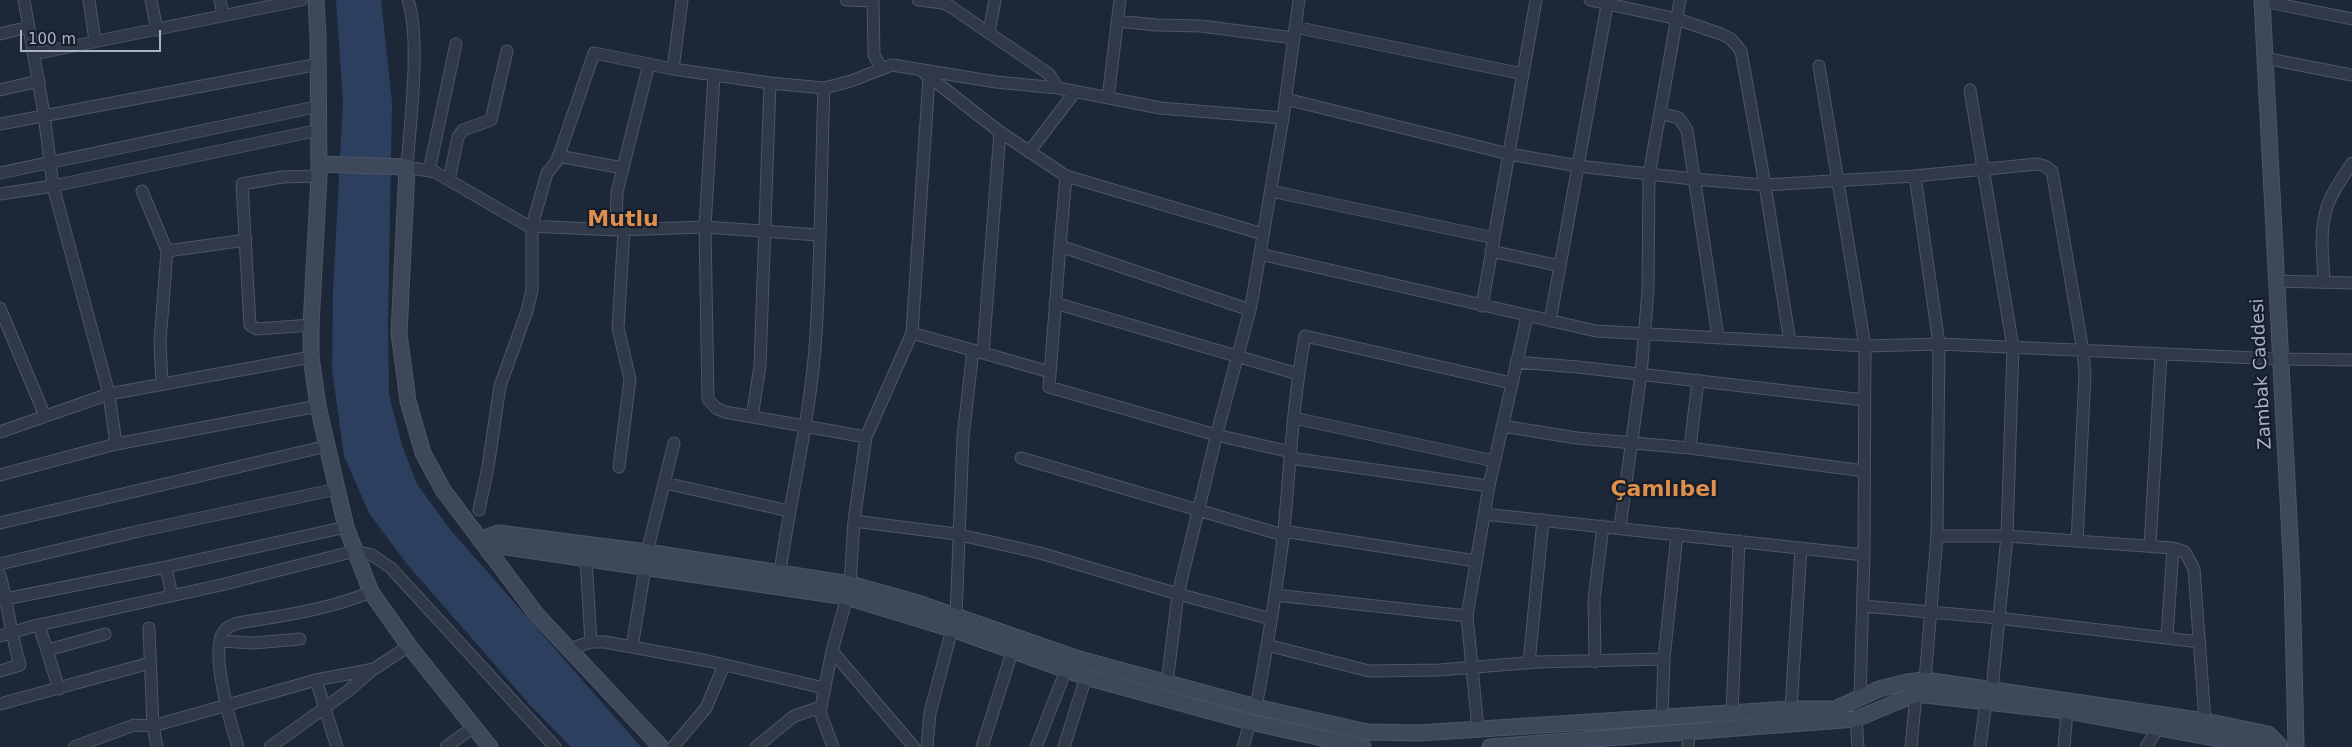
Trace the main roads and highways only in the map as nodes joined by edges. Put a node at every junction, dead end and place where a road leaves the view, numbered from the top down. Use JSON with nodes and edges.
{"nodes":[{"id":1,"x":316,"y":0,"type":"edge"},
{"id":2,"x":2262,"y":0,"type":"edge"},
{"id":3,"x":322,"y":168,"type":"junction"},
{"id":4,"x":484,"y":546,"type":"junction"},
{"id":5,"x":849,"y":591,"type":"junction"},
{"id":6,"x":954,"y":622,"type":"junction"},
{"id":7,"x":1989,"y":695,"type":"junction"},
{"id":8,"x":1689,"y":740,"type":"edge"},
{"id":9,"x":2254,"y":746,"type":"edge"},
{"id":10,"x":2275,"y":746,"type":"edge"},
{"id":11,"x":490,"y":747,"type":"edge"},
{"id":12,"x":661,"y":747,"type":"edge"},
{"id":13,"x":1364,"y":747,"type":"edge"},
{"id":14,"x":1490,"y":747,"type":"edge"},
{"id":15,"x":2296,"y":747,"type":"edge"}],
"edges":[{"from":1,"to":3,"type":"main road"},
{"from":2,"to":15,"type":"main road","name":"Zambak Caddesi"},
{"from":3,"to":4,"type":"main road"},
{"from":3,"to":11,"type":"main road"},
{"from":4,"to":5,"type":"main road"},
{"from":4,"to":5,"type":"main road"},
{"from":4,"to":12,"type":"main road"},
{"from":5,"to":6,"type":"main road"},
{"from":6,"to":7,"type":"main road"},
{"from":6,"to":13,"type":"main road"},
{"from":7,"to":8,"type":"main road"},
{"from":7,"to":9,"type":"main road"},
{"from":7,"to":10,"type":"main road"},
{"from":8,"to":14,"type":"main road"},
{"from":10,"to":15,"type":"main road"}]}
